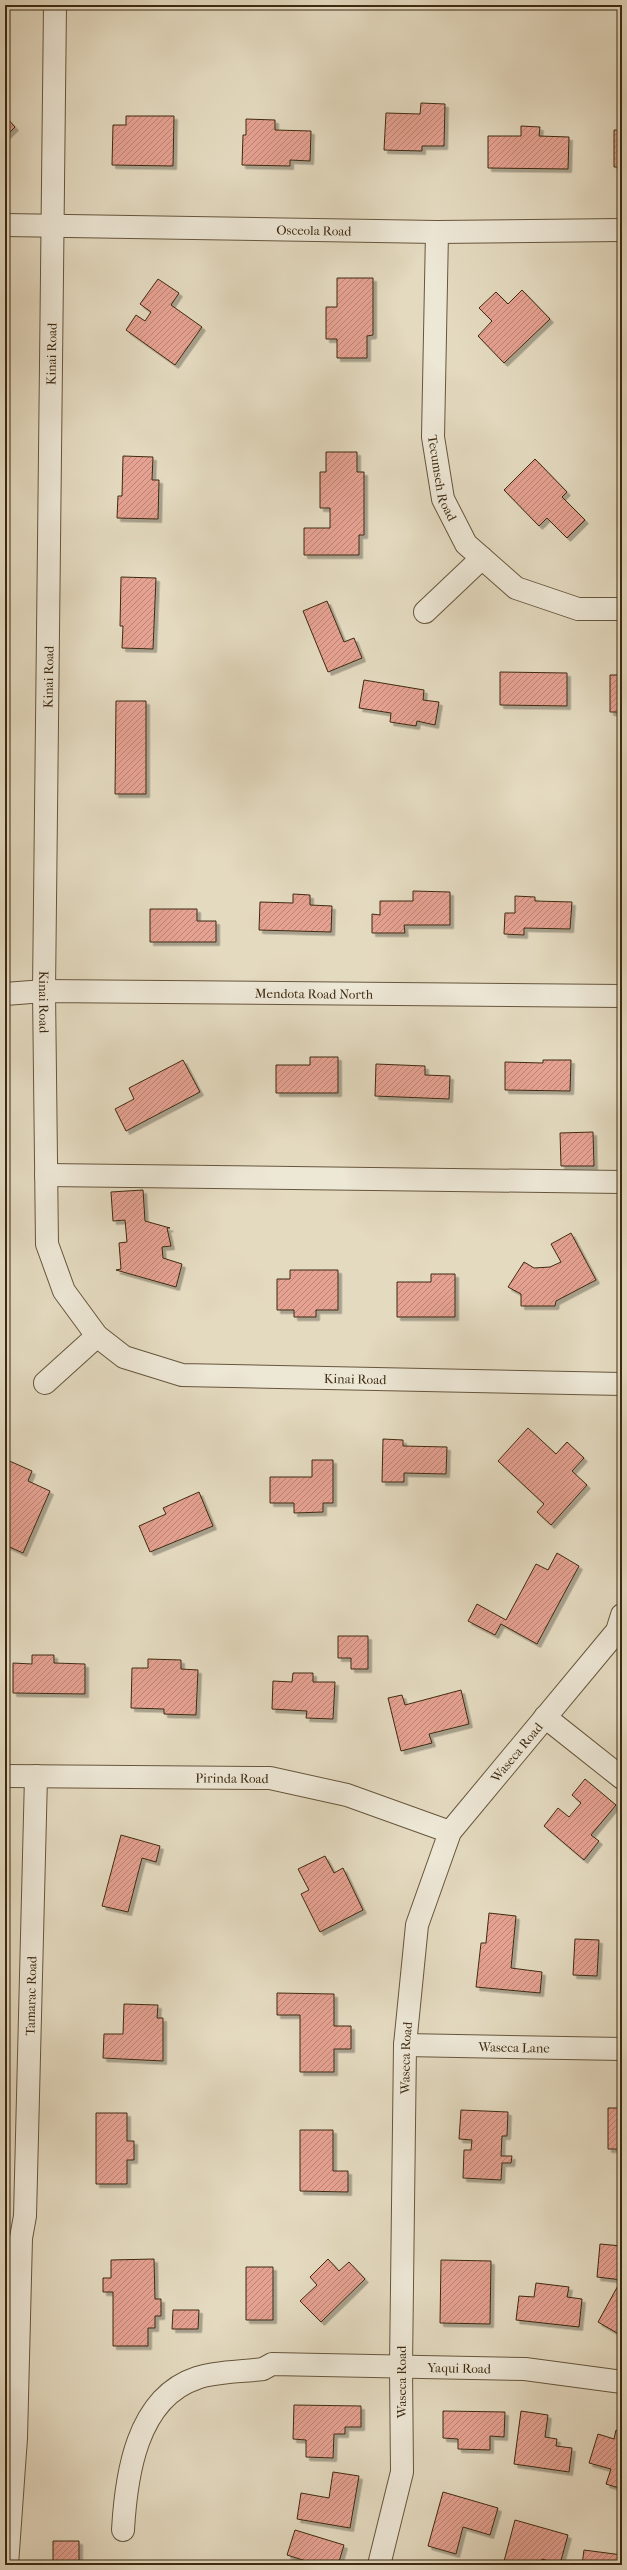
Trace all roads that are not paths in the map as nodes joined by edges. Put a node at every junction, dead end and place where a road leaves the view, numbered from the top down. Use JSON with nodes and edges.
{"nodes":[{"id":1,"x":55,"y":5,"type":"edge"},
{"id":2,"x":5,"y":226,"type":"edge"},
{"id":3,"x":52,"y":226,"type":"junction"},
{"id":4,"x":622,"y":230,"type":"edge"},
{"id":5,"x":437,"y":232,"type":"junction"},
{"id":6,"x":482,"y":558,"type":"junction"},
{"id":7,"x":622,"y":609,"type":"edge"},
{"id":8,"x":425,"y":612,"type":"dead end"},
{"id":9,"x":44,"y":991,"type":"junction"},
{"id":10,"x":5,"y":994,"type":"edge"},
{"id":11,"x":622,"y":996,"type":"edge"},
{"id":12,"x":46,"y":1175,"type":"junction"},
{"id":13,"x":622,"y":1182,"type":"edge"},
{"id":14,"x":98,"y":1336,"type":"junction"},
{"id":15,"x":45,"y":1383,"type":"dead end"},
{"id":16,"x":622,"y":1384,"type":"edge"},
{"id":17,"x":622,"y":1615,"type":"edge"},
{"id":18,"x":545,"y":1718,"type":"junction"},
{"id":19,"x":5,"y":1776,"type":"edge"},
{"id":20,"x":36,"y":1776,"type":"junction"},
{"id":21,"x":622,"y":1778,"type":"edge"},
{"id":22,"x":450,"y":1832,"type":"junction"},
{"id":23,"x":405,"y":2045,"type":"junction"},
{"id":24,"x":622,"y":2049,"type":"edge"},
{"id":25,"x":401,"y":2367,"type":"junction"},
{"id":26,"x":622,"y":2382,"type":"edge"},
{"id":27,"x":123,"y":2530,"type":"dead end"},
{"id":28,"x":7,"y":2565,"type":"edge"},
{"id":29,"x":379,"y":2565,"type":"edge"}],
"edges":[{"from":1,"to":3,"type":"street","name":"Kinai Road"},
{"from":2,"to":3,"type":"street","name":"Osceola Road"},
{"from":3,"to":5,"type":"street","name":"Osceola Road"},
{"from":3,"to":9,"type":"street","name":"Kinai Road"},
{"from":4,"to":5,"type":"street","name":"Osceola Road"},
{"from":5,"to":6,"type":"street","name":"Tecumseh Road"},
{"from":6,"to":7,"type":"street","name":"Tecumseh Road"},
{"from":6,"to":8,"type":"street"},
{"from":9,"to":10,"type":"street","name":"Mendota Road North"},
{"from":9,"to":11,"type":"street","name":"Mendota Road North"},
{"from":9,"to":12,"type":"street","name":"Kinai Road"},
{"from":12,"to":13,"type":"street"},
{"from":12,"to":14,"type":"street","name":"Kinai Road"},
{"from":14,"to":15,"type":"street"},
{"from":14,"to":16,"type":"street","name":"Kinai Road"},
{"from":17,"to":18,"type":"street","name":"Waseca Road"},
{"from":18,"to":21,"type":"street"},
{"from":18,"to":22,"type":"street","name":"Waseca Road"},
{"from":19,"to":20,"type":"street","name":"Pirinda Road"},
{"from":20,"to":22,"type":"street","name":"Pirinda Road"},
{"from":20,"to":28,"type":"street","name":"Tamarac Road"},
{"from":22,"to":23,"type":"street","name":"Waseca Road"},
{"from":23,"to":24,"type":"street","name":"Waseca Lane"},
{"from":23,"to":25,"type":"street","name":"Waseca Road"},
{"from":25,"to":26,"type":"street","name":"Yaqui Road"},
{"from":25,"to":27,"type":"street","name":"Yaqui Road"},
{"from":25,"to":29,"type":"street","name":"Waseca Road"}]}
